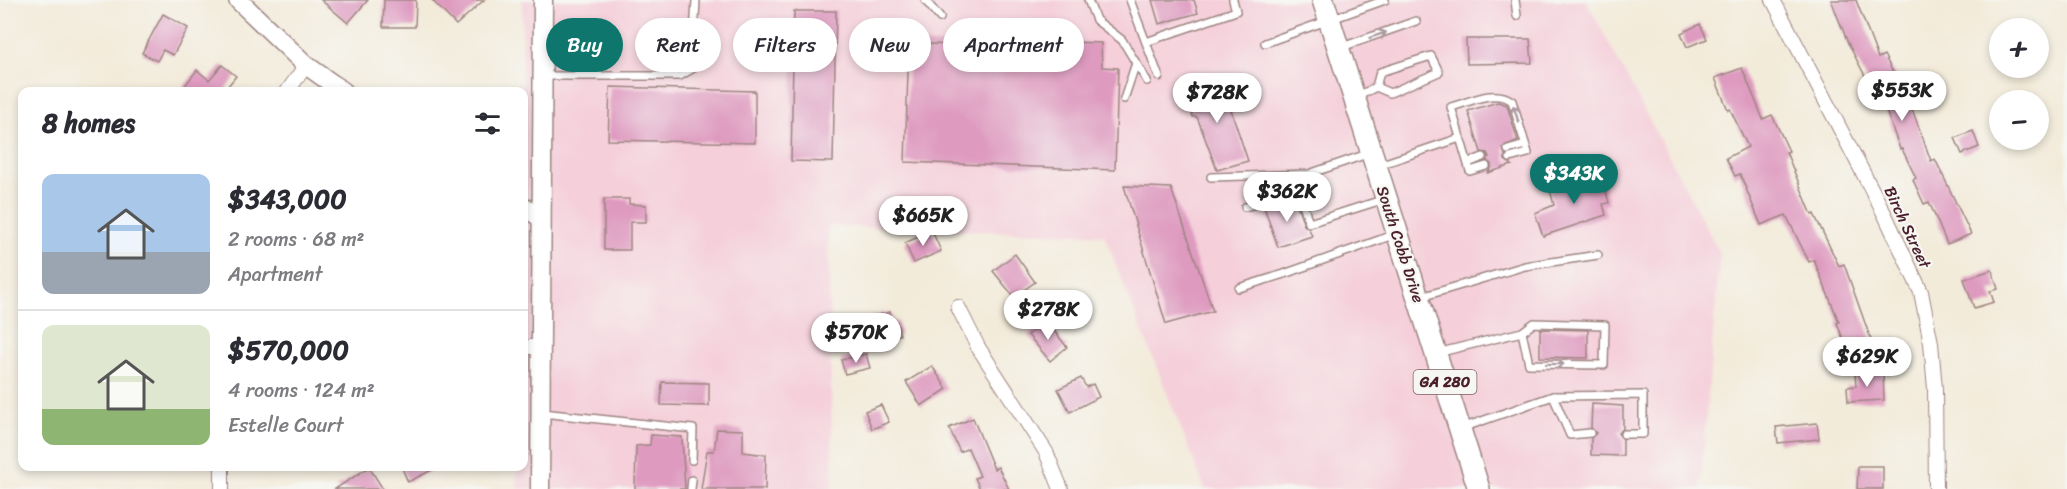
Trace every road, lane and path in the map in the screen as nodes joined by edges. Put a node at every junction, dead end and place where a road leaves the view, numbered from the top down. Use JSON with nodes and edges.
{"nodes":[{"id":1,"x":238,"y":0,"type":"edge"},
{"id":2,"x":543,"y":0,"type":"edge"},
{"id":3,"x":696,"y":0,"type":"edge"},
{"id":4,"x":925,"y":0,"type":"edge"},
{"id":5,"x":1088,"y":0,"type":"edge"},
{"id":6,"x":1130,"y":0,"type":"edge"},
{"id":7,"x":1233,"y":0,"type":"edge"},
{"id":8,"x":1385,"y":0,"type":"edge"},
{"id":9,"x":1515,"y":0,"type":"edge"},
{"id":10,"x":1773,"y":0,"type":"edge"},
{"id":11,"x":1327,"y":10,"type":"edge"},
{"id":12,"x":1516,"y":16,"type":"dead end"},
{"id":13,"x":940,"y":18,"type":"dead end"},
{"id":14,"x":1416,"y":21,"type":"dead end"},
{"id":15,"x":1146,"y":42,"type":"junction"},
{"id":16,"x":1265,"y":43,"type":"dead end"},
{"id":17,"x":1339,"y":48,"type":"junction"},
{"id":18,"x":1136,"y":63,"type":"junction"},
{"id":19,"x":306,"y":65,"type":"junction"},
{"id":20,"x":542,"y":76,"type":"junction"},
{"id":21,"x":1159,"y":77,"type":"dead end"},
{"id":22,"x":1147,"y":81,"type":"dead end"},
{"id":23,"x":291,"y":87,"type":"edge"},
{"id":24,"x":337,"y":87,"type":"edge"},
{"id":25,"x":1377,"y":87,"type":"junction"},
{"id":26,"x":1355,"y":98,"type":"junction"},
{"id":27,"x":1124,"y":99,"type":"dead end"},
{"id":28,"x":1460,"y":138,"type":"junction"},
{"id":29,"x":1526,"y":145,"type":"junction"},
{"id":30,"x":1508,"y":150,"type":"dead end"},
{"id":31,"x":1483,"y":157,"type":"dead end"},
{"id":32,"x":1510,"y":158,"type":"dead end"},
{"id":33,"x":1374,"y":159,"type":"junction"},
{"id":34,"x":1468,"y":163,"type":"junction"},
{"id":35,"x":1486,"y":166,"type":"dead end"},
{"id":36,"x":1211,"y":177,"type":"dead end"},
{"id":37,"x":1387,"y":199,"type":"junction"},
{"id":38,"x":1245,"y":207,"type":"dead end"},
{"id":39,"x":528,"y":210,"type":"edge"},
{"id":40,"x":540,"y":217,"type":"junction"},
{"id":41,"x":1398,"y":233,"type":"junction"},
{"id":42,"x":1598,"y":255,"type":"dead end"},
{"id":43,"x":1239,"y":288,"type":"dead end"},
{"id":44,"x":1418,"y":297,"type":"junction"},
{"id":45,"x":958,"y":307,"type":"dead end"},
{"id":46,"x":1522,"y":332,"type":"junction"},
{"id":47,"x":532,"y":347,"type":"edge"},
{"id":48,"x":1436,"y":353,"type":"junction"},
{"id":49,"x":1553,"y":396,"type":"junction"},
{"id":50,"x":540,"y":413,"type":"junction"},
{"id":51,"x":1459,"y":428,"type":"junction"},
{"id":52,"x":1590,"y":433,"type":"dead end"},
{"id":53,"x":1624,"y":434,"type":"dead end"},
{"id":54,"x":692,"y":460,"type":"dead end"},
{"id":55,"x":222,"y":471,"type":"edge"},
{"id":56,"x":692,"y":480,"type":"dead end"},
{"id":57,"x":222,"y":489,"type":"edge"},
{"id":58,"x":540,"y":489,"type":"edge"},
{"id":59,"x":691,"y":489,"type":"edge"},
{"id":60,"x":1062,"y":489,"type":"edge"},
{"id":61,"x":1479,"y":489,"type":"edge"},
{"id":62,"x":1936,"y":489,"type":"edge"}],
"edges":[{"from":1,"to":19,"type":"street"},
{"from":2,"to":20,"type":"street"},
{"from":3,"to":20,"type":"lane"},
{"from":4,"to":13,"type":"lane"},
{"from":5,"to":18,"type":"lane"},
{"from":6,"to":15,"type":"lane"},
{"from":7,"to":15,"type":"lane"},
{"from":8,"to":11,"type":"lane"},
{"from":9,"to":12,"type":"lane"},
{"from":10,"to":62,"type":"street","name":"Birch Street"},
{"from":11,"to":16,"type":"lane"},
{"from":11,"to":17,"type":"main road","name":"South Cobb Drive","number":"GA 280"},
{"from":17,"to":14,"type":"lane","one_way":true},
{"from":15,"to":21,"type":"lane"},
{"from":17,"to":26,"type":"main road","name":"South Cobb Drive","number":"GA 280"},
{"from":18,"to":22,"type":"lane"},
{"from":18,"to":27,"type":"lane"},
{"from":19,"to":23,"type":"street"},
{"from":19,"to":24,"type":"street"},
{"from":20,"to":40,"type":"street"},
{"from":25,"to":25,"type":"lane"},
{"from":25,"to":26,"type":"lane"},
{"from":26,"to":33,"type":"main road","name":"South Cobb Drive","number":"GA 280"},
{"from":29,"to":28,"type":"lane","one_way":true},
{"from":28,"to":33,"type":"lane"},
{"from":28,"to":34,"type":"lane"},
{"from":29,"to":30,"type":"lane"},
{"from":29,"to":32,"type":"lane"},
{"from":31,"to":34,"type":"lane"},
{"from":33,"to":36,"type":"lane"},
{"from":33,"to":37,"type":"main road","name":"South Cobb Drive","number":"GA 280"},
{"from":34,"to":35,"type":"lane"},
{"from":37,"to":38,"type":"lane"},
{"from":37,"to":41,"type":"main road","name":"South Cobb Drive","number":"GA 280"},
{"from":39,"to":40,"type":"street"},
{"from":40,"to":47,"type":"street"},
{"from":41,"to":43,"type":"lane"},
{"from":41,"to":44,"type":"main road","name":"South Cobb Drive","number":"GA 280"},
{"from":42,"to":44,"type":"lane"},
{"from":44,"to":48,"type":"main road","name":"South Cobb Drive","number":"GA 280"},
{"from":45,"to":60,"type":"street"},
{"from":46,"to":46,"type":"lane","one_way":true},
{"from":46,"to":48,"type":"lane"},
{"from":47,"to":50,"type":"street"},
{"from":48,"to":51,"type":"main road","name":"South Cobb Drive","number":"GA 280"},
{"from":49,"to":51,"type":"lane"},
{"from":49,"to":52,"type":"lane"},
{"from":49,"to":53,"type":"lane"},
{"from":50,"to":54,"type":"lane"},
{"from":50,"to":58,"type":"street"},
{"from":51,"to":61,"type":"main road","name":"South Cobb Drive","number":"GA 280"},
{"from":55,"to":57,"type":"street"},
{"from":56,"to":59,"type":"lane"}]}
